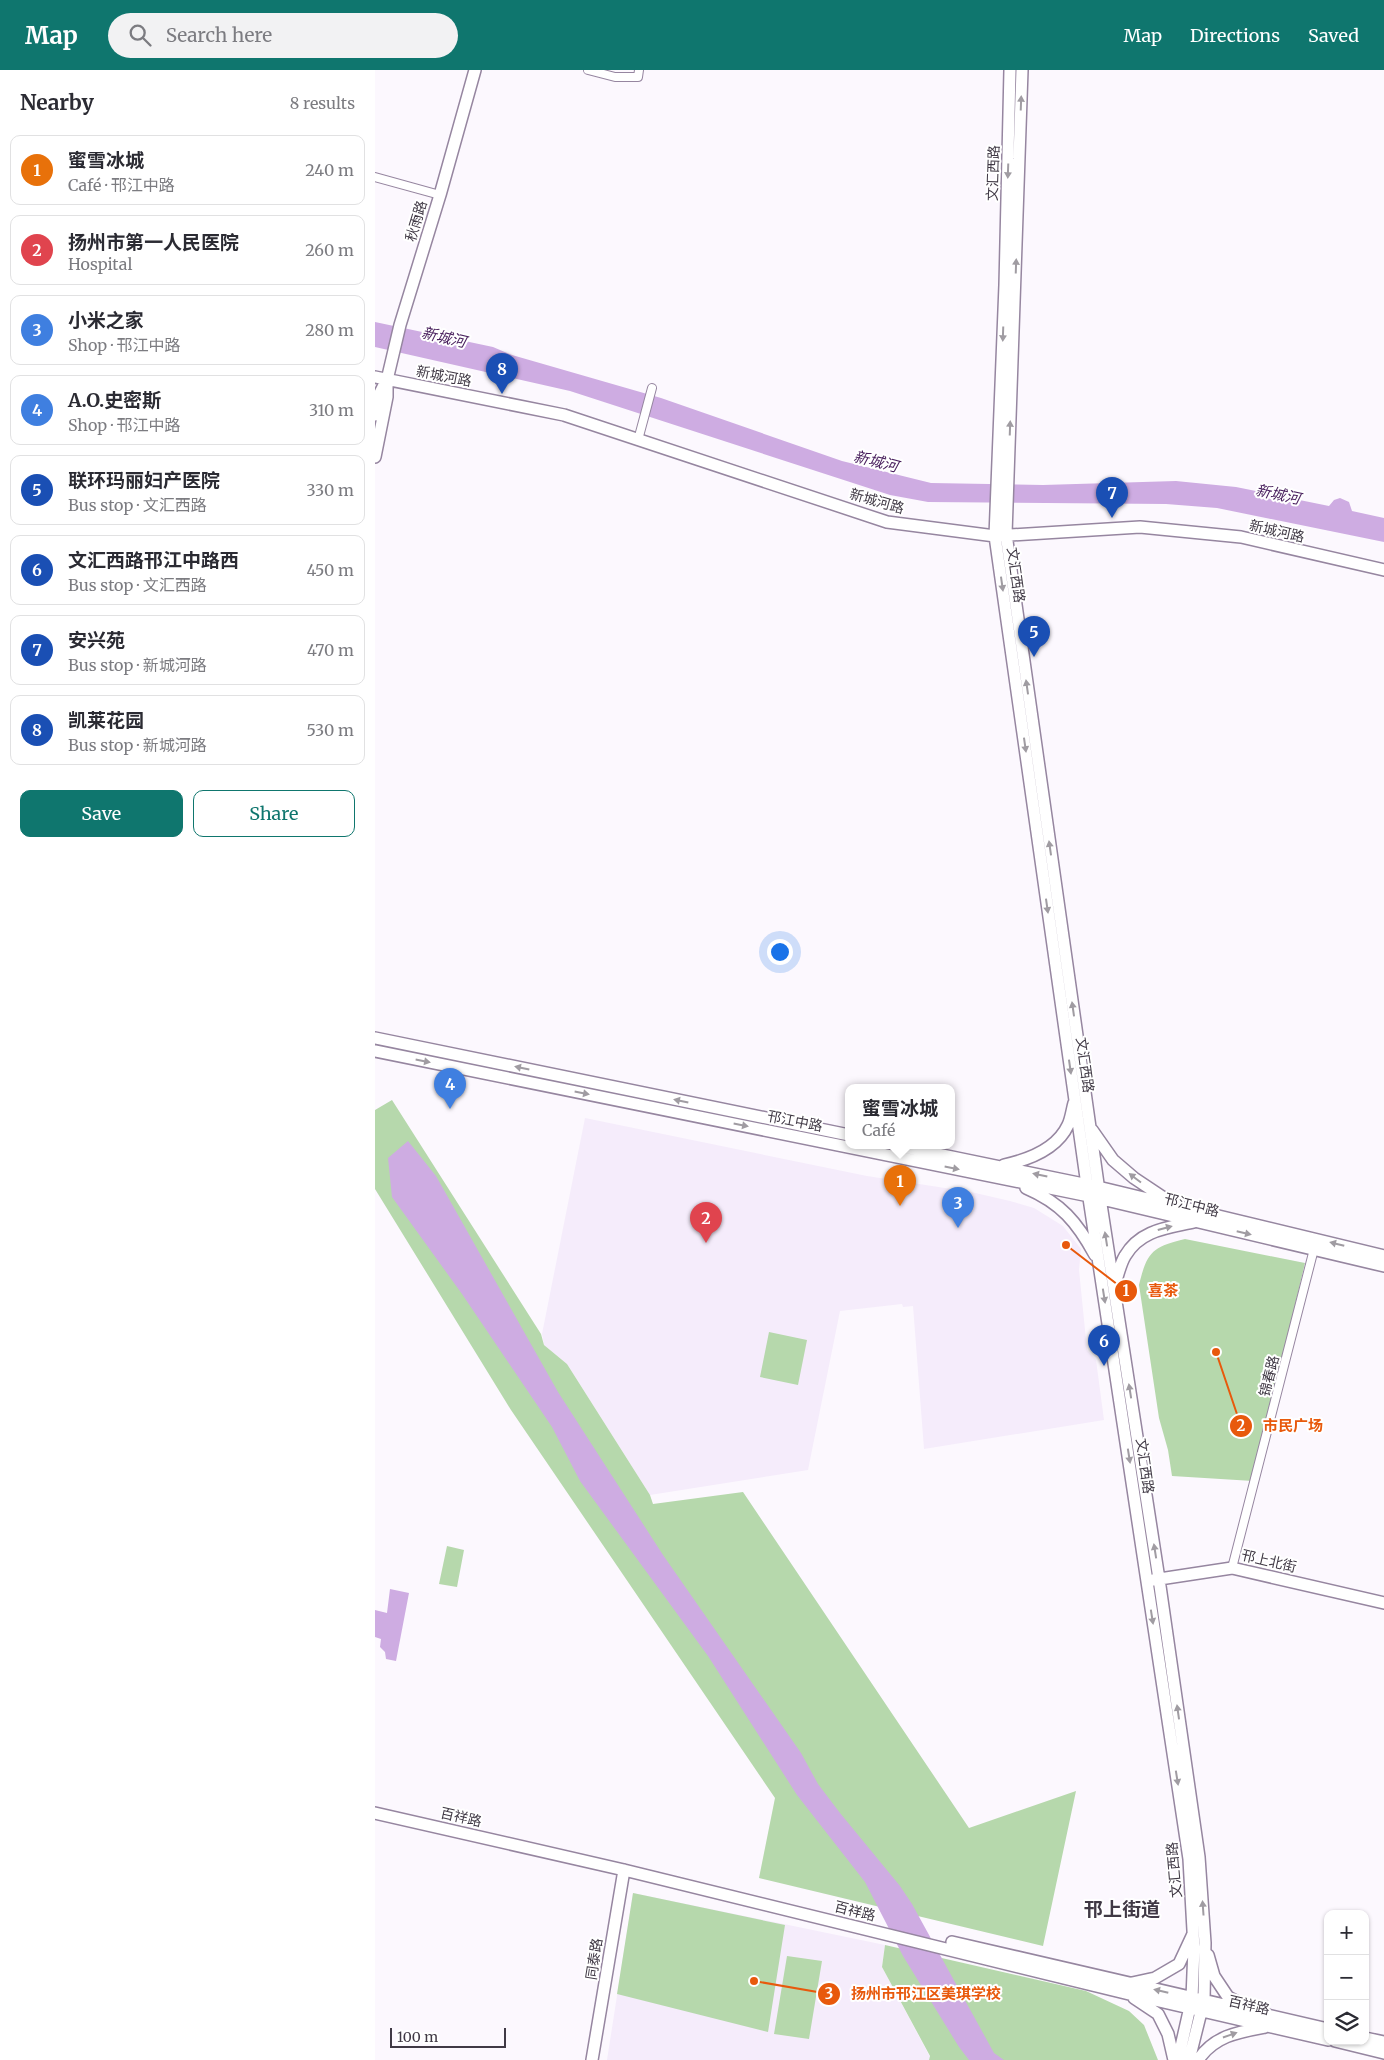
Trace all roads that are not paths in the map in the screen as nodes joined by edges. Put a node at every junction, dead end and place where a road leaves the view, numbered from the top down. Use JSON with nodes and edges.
{"nodes":[{"id":1,"x":475,"y":70,"type":"edge"},
{"id":2,"x":588,"y":70,"type":"edge"},
{"id":3,"x":639,"y":70,"type":"edge"},
{"id":4,"x":1010,"y":70,"type":"edge"},
{"id":5,"x":1022,"y":70,"type":"edge"},
{"id":6,"x":375,"y":177,"type":"edge"},
{"id":7,"x":440,"y":195,"type":"junction"},
{"id":8,"x":381,"y":379,"type":"edge"},
{"id":9,"x":652,"y":388,"type":"dead end"},
{"id":10,"x":375,"y":415,"type":"edge"},
{"id":11,"x":638,"y":440,"type":"junction"},
{"id":12,"x":375,"y":457,"type":"edge"},
{"id":13,"x":1002,"y":476,"type":"junction"},
{"id":14,"x":1000,"y":535,"type":"junction"},
{"id":15,"x":1384,"y":570,"type":"edge"},
{"id":16,"x":375,"y":1038,"type":"edge"},
{"id":17,"x":375,"y":1051,"type":"edge"},
{"id":18,"x":1075,"y":1099,"type":"junction"},
{"id":19,"x":1090,"y":1126,"type":"junction"},
{"id":20,"x":845,"y":1134,"type":"edge"},
{"id":21,"x":845,"y":1142,"type":"edge"},
{"id":22,"x":881,"y":1149,"type":"edge"},
{"id":23,"x":910,"y":1149,"type":"edge"},
{"id":24,"x":1000,"y":1172,"type":"junction"},
{"id":25,"x":1094,"y":1191,"type":"junction"},
{"id":26,"x":1175,"y":1205,"type":"junction"},
{"id":27,"x":1196,"y":1221,"type":"junction"},
{"id":28,"x":1314,"y":1249,"type":"junction"},
{"id":29,"x":1384,"y":1256,"type":"edge"},
{"id":30,"x":1099,"y":1263,"type":"junction"},
{"id":31,"x":1384,"y":1266,"type":"edge"},
{"id":32,"x":1114,"y":1287,"type":"junction"},
{"id":33,"x":1233,"y":1568,"type":"junction"},
{"id":34,"x":1159,"y":1579,"type":"junction"},
{"id":35,"x":1147,"y":1581,"type":"junction"},
{"id":36,"x":1384,"y":1603,"type":"edge"},
{"id":37,"x":375,"y":1806,"type":"edge"},
{"id":38,"x":375,"y":1814,"type":"edge"},
{"id":39,"x":625,"y":1866,"type":"junction"},
{"id":40,"x":1194,"y":1933,"type":"junction"},
{"id":41,"x":1205,"y":1943,"type":"junction"},
{"id":42,"x":1129,"y":1989,"type":"junction"},
{"id":43,"x":1197,"y":2004,"type":"junction"},
{"id":44,"x":1262,"y":2015,"type":"junction"},
{"id":45,"x":1270,"y":2026,"type":"junction"},
{"id":46,"x":1324,"y":2029,"type":"edge"},
{"id":47,"x":1384,"y":2033,"type":"edge"},
{"id":48,"x":1324,"y":2039,"type":"edge"},
{"id":49,"x":1369,"y":2040,"type":"edge"},
{"id":50,"x":1369,"y":2042,"type":"edge"},
{"id":51,"x":1384,"y":2042,"type":"edge"},
{"id":52,"x":1369,"y":2044,"type":"edge"},
{"id":53,"x":1369,"y":2045,"type":"edge"},
{"id":54,"x":1384,"y":2053,"type":"edge"},
{"id":55,"x":592,"y":2060,"type":"edge"},
{"id":56,"x":1173,"y":2060,"type":"edge"},
{"id":57,"x":1178,"y":2060,"type":"edge"},
{"id":58,"x":1189,"y":2060,"type":"edge"},
{"id":59,"x":1198,"y":2060,"type":"edge"},
{"id":60,"x":1382,"y":2060,"type":"edge"}],
"edges":[{"from":1,"to":7,"type":"main road","name":"秋雨路"},
{"from":2,"to":3,"type":"street"},
{"from":4,"to":13,"type":"main road","name":"文汇西路","one_way":true},
{"from":13,"to":5,"type":"main road","name":"文汇西路","one_way":true},
{"from":6,"to":7,"type":"street"},
{"from":7,"to":8,"type":"main road","name":"秋雨路"},
{"from":8,"to":10,"type":"main road"},
{"from":8,"to":11,"type":"main road","name":"新城河路"},
{"from":8,"to":12,"type":"main road"},
{"from":9,"to":11,"type":"street"},
{"from":11,"to":14,"type":"main road","name":"新城河路"},
{"from":13,"to":14,"type":"main road","name":"文汇西路"},
{"from":14,"to":15,"type":"main road","name":"新城河路"},
{"from":14,"to":18,"type":"main road","name":"文汇西路","one_way":true},
{"from":19,"to":14,"type":"main road","name":"文汇西路","one_way":true},
{"from":20,"to":16,"type":"main road","name":"邗江中路","one_way":true},
{"from":17,"to":21,"type":"main road","name":"邗江中路","one_way":true},
{"from":18,"to":24,"type":"main road"},
{"from":18,"to":25,"type":"main road","name":"文汇西路"},
{"from":19,"to":25,"type":"main road","name":"文汇西路"},
{"from":26,"to":19,"type":"main road","one_way":true},
{"from":22,"to":24,"type":"main road","name":"邗江中路","one_way":true},
{"from":23,"to":24,"type":"main road","name":"邗江中路"},
{"from":24,"to":25,"type":"main road","name":"邗江中路"},
{"from":24,"to":30,"type":"main road"},
{"from":25,"to":26,"type":"main road","name":"邗江中路"},
{"from":25,"to":27,"type":"main road","name":"邗江中路"},
{"from":25,"to":30,"type":"main road","name":"文汇西路"},
{"from":32,"to":25,"type":"main road","name":"文汇西路","one_way":true},
{"from":29,"to":26,"type":"main road","name":"邗江中路","one_way":true},
{"from":27,"to":28,"type":"main road","name":"邗江中路","one_way":true},
{"from":32,"to":27,"type":"main road","one_way":true},
{"from":28,"to":31,"type":"main road","name":"邗江中路"},
{"from":28,"to":33,"type":"street","name":"锦春路"},
{"from":30,"to":35,"type":"main road","name":"文汇西路","one_way":true},
{"from":34,"to":32,"type":"main road","name":"文汇西路","one_way":true},
{"from":33,"to":34,"type":"main road","name":"邗上北街"},
{"from":33,"to":36,"type":"main road","name":"邗上北街"},
{"from":34,"to":35,"type":"main road","name":"邗上北街"},
{"from":41,"to":34,"type":"main road","name":"文汇西路","one_way":true},
{"from":35,"to":40,"type":"main road","name":"文汇西路","one_way":true},
{"from":37,"to":39,"type":"main road","name":"百祥路"},
{"from":38,"to":39,"type":"main road","name":"百祥路"},
{"from":39,"to":42,"type":"main road","name":"百祥路"},
{"from":39,"to":55,"type":"main road","name":"同泰路"},
{"from":40,"to":42,"type":"main road"},
{"from":40,"to":43,"type":"main road","name":"文汇西路"},
{"from":41,"to":43,"type":"main road","name":"文汇西路"},
{"from":41,"to":44,"type":"main road"},
{"from":42,"to":43,"type":"main road","name":"百祥路"},
{"from":42,"to":56,"type":"main road"},
{"from":43,"to":44,"type":"main road","name":"百祥路"},
{"from":43,"to":45,"type":"main road","name":"百祥路"},
{"from":43,"to":57,"type":"main road","name":"文汇西路"},
{"from":43,"to":58,"type":"main road","name":"文汇西路"},
{"from":44,"to":46,"type":"main road","name":"百祥路"},
{"from":45,"to":48,"type":"main road","name":"百祥路"},
{"from":59,"to":45,"type":"main road","one_way":true},
{"from":47,"to":49,"type":"main road"},
{"from":50,"to":51,"type":"main road"},
{"from":52,"to":54,"type":"main road"},
{"from":53,"to":60,"type":"main road"}]}
